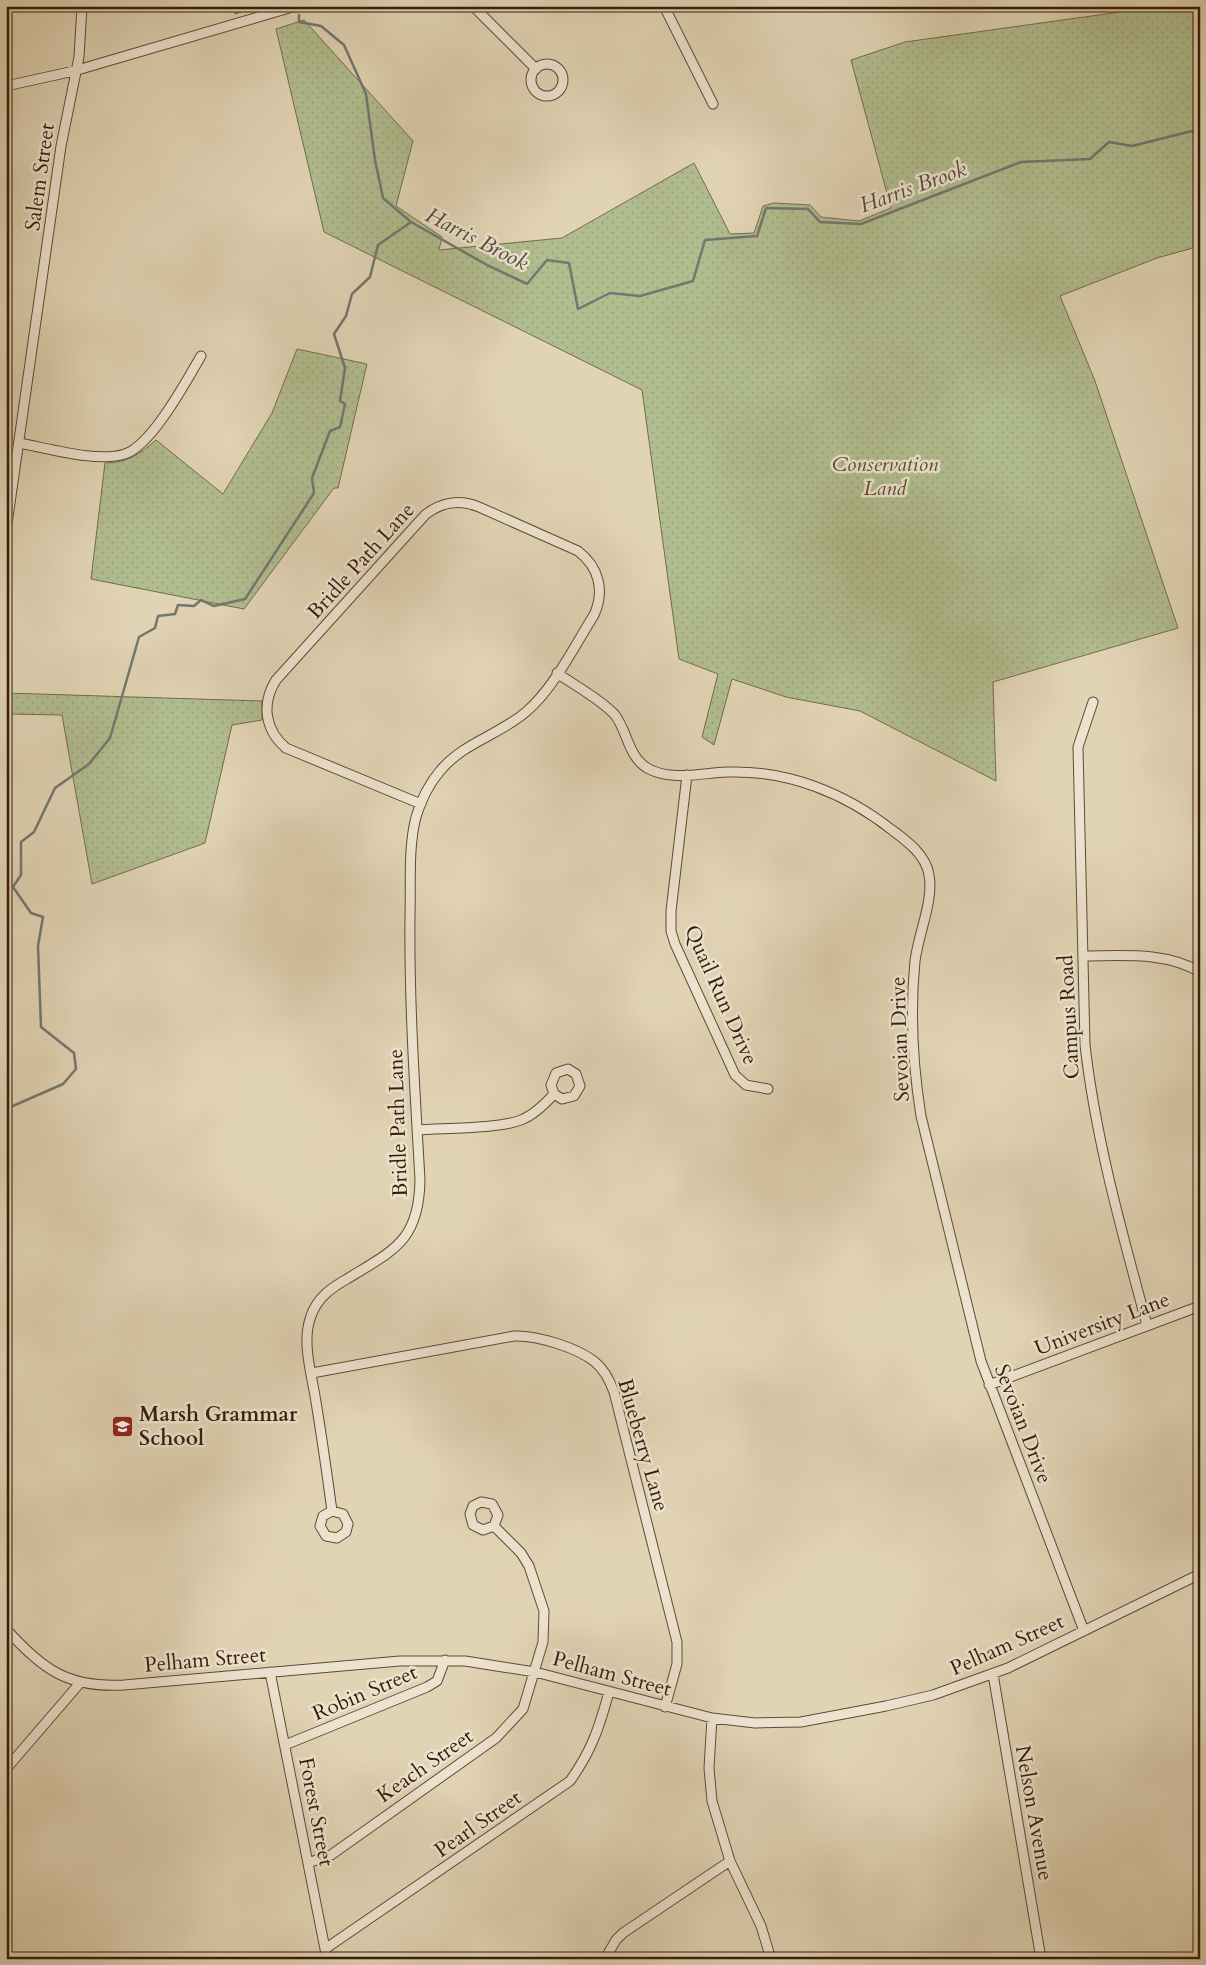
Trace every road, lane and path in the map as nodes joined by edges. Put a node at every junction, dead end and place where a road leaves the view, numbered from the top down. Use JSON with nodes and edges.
{"nodes":[{"id":1,"x":82,"y":6,"type":"edge"},
{"id":2,"x":296,"y":6,"type":"edge"},
{"id":3,"x":474,"y":6,"type":"edge"},
{"id":4,"x":664,"y":6,"type":"edge"},
{"id":5,"x":536,"y":69,"type":"dead end"},
{"id":6,"x":74,"y":71,"type":"junction"},
{"id":7,"x":6,"y":86,"type":"edge"},
{"id":8,"x":713,"y":104,"type":"dead end"},
{"id":9,"x":201,"y":356,"type":"dead end"},
{"id":10,"x":19,"y":443,"type":"junction"},
{"id":11,"x":6,"y":531,"type":"edge"},
{"id":12,"x":557,"y":673,"type":"junction"},
{"id":13,"x":1092,"y":702,"type":"dead end"},
{"id":14,"x":688,"y":775,"type":"junction"},
{"id":15,"x":421,"y":804,"type":"junction"},
{"id":16,"x":1083,"y":956,"type":"junction"},
{"id":17,"x":1200,"y":972,"type":"edge"},
{"id":18,"x":768,"y":1089,"type":"dead end"},
{"id":19,"x":554,"y":1094,"type":"dead end"},
{"id":20,"x":417,"y":1130,"type":"junction"},
{"id":21,"x":1200,"y":1306,"type":"edge"},
{"id":22,"x":1147,"y":1325,"type":"junction"},
{"id":23,"x":312,"y":1373,"type":"junction"},
{"id":24,"x":989,"y":1385,"type":"junction"},
{"id":25,"x":332,"y":1511,"type":"dead end"},
{"id":26,"x":494,"y":1526,"type":"dead end"},
{"id":27,"x":1200,"y":1574,"type":"edge"},
{"id":28,"x":6,"y":1629,"type":"edge"},
{"id":29,"x":1084,"y":1630,"type":"junction"},
{"id":30,"x":444,"y":1660,"type":"junction"},
{"id":31,"x":270,"y":1672,"type":"junction"},
{"id":32,"x":535,"y":1672,"type":"junction"},
{"id":33,"x":993,"y":1674,"type":"junction"},
{"id":34,"x":80,"y":1684,"type":"junction"},
{"id":35,"x":608,"y":1692,"type":"junction"},
{"id":36,"x":665,"y":1707,"type":"junction"},
{"id":37,"x":712,"y":1718,"type":"junction"},
{"id":38,"x":285,"y":1745,"type":"junction"},
{"id":39,"x":6,"y":1769,"type":"edge"},
{"id":40,"x":730,"y":1861,"type":"junction"},
{"id":41,"x":308,"y":1863,"type":"junction"},
{"id":42,"x":326,"y":1954,"type":"edge"},
{"id":43,"x":605,"y":1959,"type":"edge"},
{"id":44,"x":771,"y":1959,"type":"edge"},
{"id":45,"x":1041,"y":1959,"type":"edge"}],
"edges":[{"from":1,"to":6,"type":"street","name":"Salem Street"},
{"from":2,"to":6,"type":"street"},
{"from":3,"to":5,"type":"street"},
{"from":4,"to":8,"type":"street"},
{"from":6,"to":7,"type":"street"},
{"from":6,"to":10,"type":"street","name":"Salem Street"},
{"from":9,"to":10,"type":"street"},
{"from":10,"to":11,"type":"street","name":"Salem Street"},
{"from":12,"to":14,"type":"street","name":"Sevoian Drive"},
{"from":12,"to":15,"type":"street","name":"Bridle Path Lane"},
{"from":12,"to":15,"type":"street","name":"Bridle Path Lane"},
{"from":13,"to":16,"type":"street","name":"Campus Road"},
{"from":14,"to":18,"type":"street","name":"Quail Run Drive"},
{"from":14,"to":24,"type":"street","name":"Sevoian Drive"},
{"from":15,"to":20,"type":"street","name":"Bridle Path Lane"},
{"from":16,"to":17,"type":"street"},
{"from":16,"to":22,"type":"street","name":"Campus Road"},
{"from":19,"to":20,"type":"street"},
{"from":20,"to":23,"type":"street","name":"Bridle Path Lane"},
{"from":21,"to":22,"type":"street","name":"University Lane"},
{"from":22,"to":24,"type":"street","name":"University Lane"},
{"from":23,"to":25,"type":"street","name":"Bridle Path Lane"},
{"from":23,"to":36,"type":"street","name":"Blueberry Lane"},
{"from":24,"to":29,"type":"street","name":"Sevoian Drive"},
{"from":26,"to":32,"type":"street","name":"Keach Street"},
{"from":27,"to":29,"type":"street","name":"Pelham Street"},
{"from":28,"to":34,"type":"street","name":"Pelham Street"},
{"from":29,"to":33,"type":"street","name":"Pelham Street"},
{"from":30,"to":31,"type":"street","name":"Pelham Street"},
{"from":30,"to":32,"type":"street","name":"Pelham Street"},
{"from":30,"to":38,"type":"street","name":"Robin Street"},
{"from":31,"to":34,"type":"street","name":"Pelham Street"},
{"from":31,"to":38,"type":"street","name":"Forest Street"},
{"from":32,"to":35,"type":"street","name":"Pelham Street"},
{"from":32,"to":41,"type":"street","name":"Keach Street"},
{"from":33,"to":37,"type":"street","name":"Pelham Street"},
{"from":33,"to":45,"type":"street","name":"Nelson Avenue"},
{"from":34,"to":39,"type":"street"},
{"from":35,"to":36,"type":"street","name":"Pelham Street"},
{"from":35,"to":42,"type":"street","name":"Pearl Street"},
{"from":36,"to":37,"type":"street","name":"Pelham Street"},
{"from":37,"to":40,"type":"street"},
{"from":38,"to":41,"type":"street","name":"Forest Street"},
{"from":40,"to":43,"type":"street"},
{"from":40,"to":44,"type":"street"},
{"from":41,"to":42,"type":"street","name":"Forest Street"}]}
